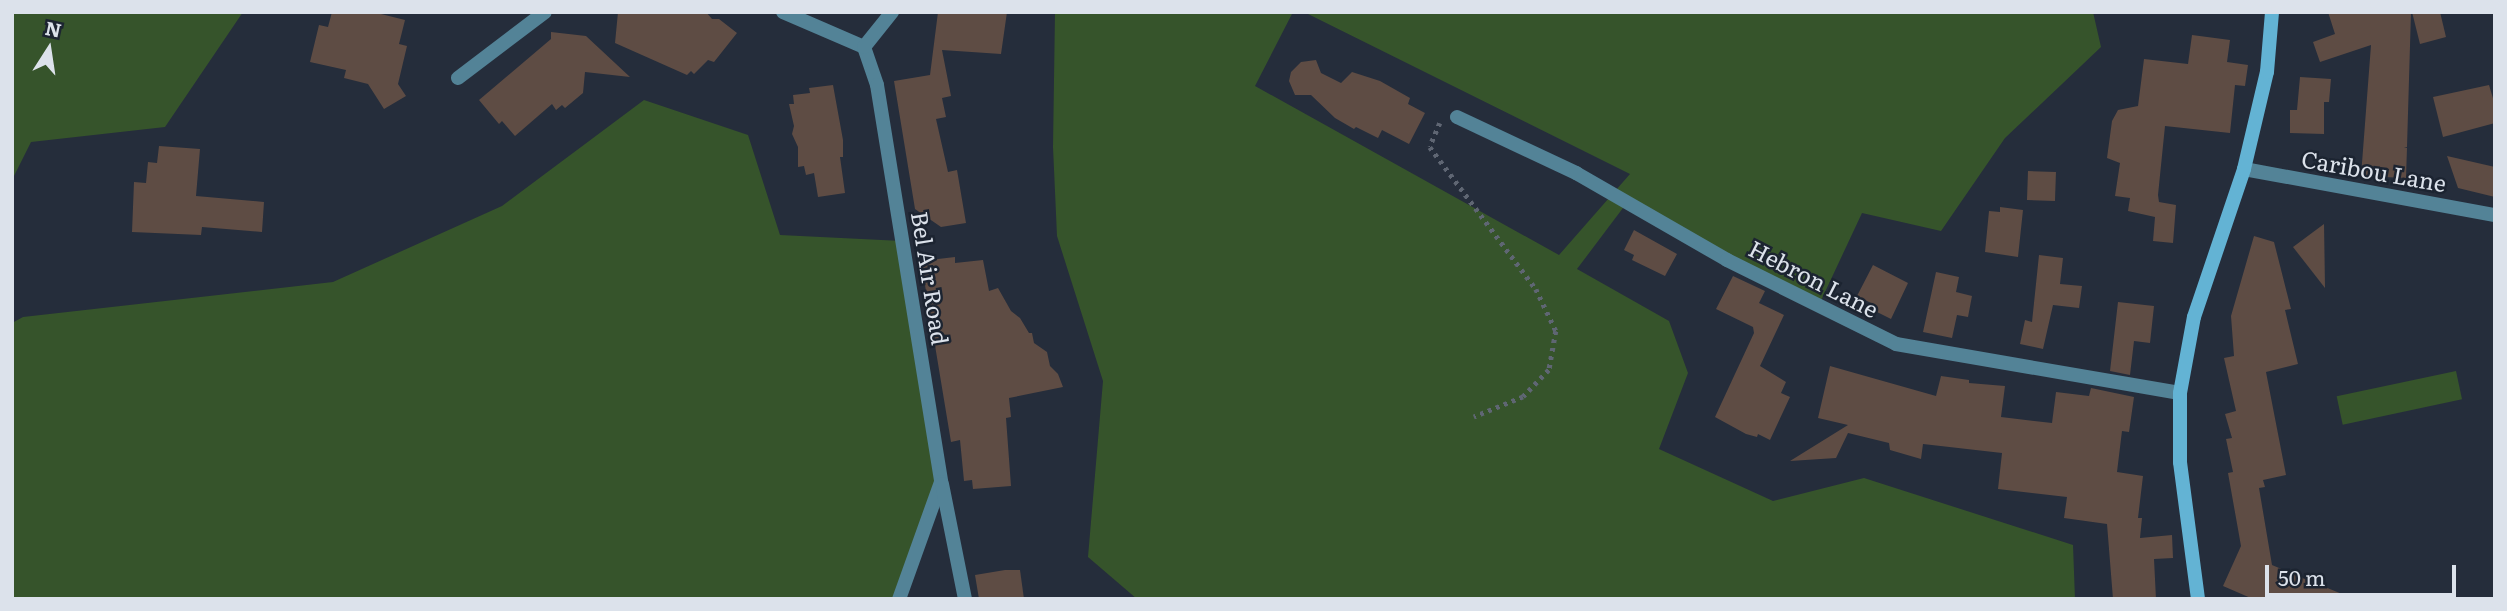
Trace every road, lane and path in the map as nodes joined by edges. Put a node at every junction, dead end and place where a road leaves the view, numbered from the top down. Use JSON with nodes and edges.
{"nodes":[{"id":1,"x":545,"y":12,"type":"edge"},
{"id":2,"x":783,"y":12,"type":"edge"},
{"id":3,"x":892,"y":12,"type":"edge"},
{"id":4,"x":2272,"y":12,"type":"edge"},
{"id":5,"x":864,"y":47,"type":"junction"},
{"id":6,"x":458,"y":78,"type":"dead end"},
{"id":7,"x":1457,"y":117,"type":"joint"},
{"id":8,"x":2244,"y":169,"type":"junction"},
{"id":9,"x":2495,"y":215,"type":"edge"},
{"id":10,"x":2180,"y":393,"type":"junction"},
{"id":11,"x":1474,"y":416,"type":"dead end"},
{"id":12,"x":942,"y":482,"type":"junction"},
{"id":13,"x":899,"y":599,"type":"edge"},
{"id":14,"x":965,"y":599,"type":"edge"},
{"id":15,"x":2198,"y":599,"type":"edge"}],
"edges":[{"from":1,"to":6,"type":"street"},
{"from":2,"to":5,"type":"street"},
{"from":3,"to":5,"type":"street"},
{"from":4,"to":8,"type":"main road"},
{"from":5,"to":12,"type":"street","name":"Bel Air Road"},
{"from":7,"to":10,"type":"street","name":"Hebron Lane"},
{"from":7,"to":11,"type":"path"},
{"from":8,"to":9,"type":"street","name":"Caribou Lane"},
{"from":8,"to":10,"type":"main road"},
{"from":10,"to":15,"type":"main road"},
{"from":12,"to":13,"type":"street","name":"Bel Air Road"},
{"from":12,"to":14,"type":"street"}]}
